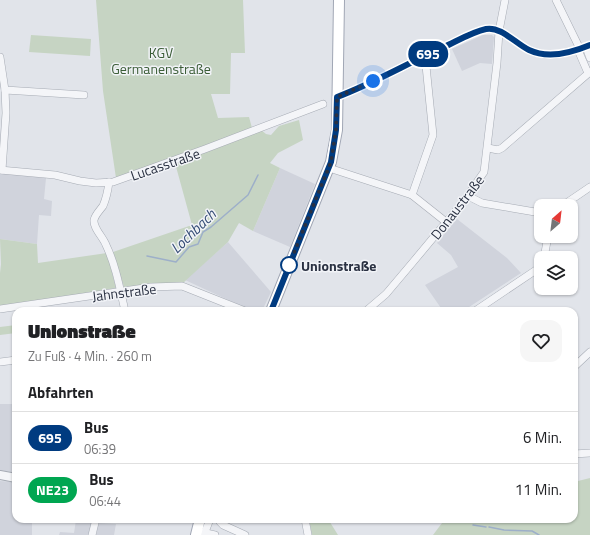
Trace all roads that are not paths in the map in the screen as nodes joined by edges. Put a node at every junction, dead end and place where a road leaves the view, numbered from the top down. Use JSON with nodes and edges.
{"nodes":[{"id":1,"x":339,"y":0,"type":"edge"},
{"id":2,"x":505,"y":0,"type":"edge"},
{"id":3,"x":556,"y":0,"type":"edge"},
{"id":4,"x":499,"y":31,"type":"junction"},
{"id":5,"x":584,"y":48,"type":"edge"},
{"id":6,"x":425,"y":56,"type":"junction"},
{"id":7,"x":0,"y":57,"type":"edge"},
{"id":8,"x":590,"y":58,"type":"edge"},
{"id":9,"x":589,"y":73,"type":"edge"},
{"id":10,"x":5,"y":90,"type":"junction"},
{"id":11,"x":84,"y":95,"type":"dead end"},
{"id":12,"x":337,"y":97,"type":"junction"},
{"id":13,"x":323,"y":104,"type":"dead end"},
{"id":14,"x":488,"y":148,"type":"junction"},
{"id":15,"x":329,"y":168,"type":"junction"},
{"id":16,"x":1,"y":170,"type":"edge"},
{"id":17,"x":110,"y":182,"type":"junction"},
{"id":18,"x":590,"y":187,"type":"edge"},
{"id":19,"x":412,"y":195,"type":"junction"},
{"id":20,"x":468,"y":196,"type":"junction"},
{"id":21,"x":572,"y":199,"type":"edge"},
{"id":22,"x":534,"y":212,"type":"edge"},
{"id":23,"x":446,"y":222,"type":"junction"},
{"id":24,"x":534,"y":271,"type":"edge"},
{"id":25,"x":121,"y":291,"type":"junction"},
{"id":26,"x":12,"y":307,"type":"edge"},
{"id":27,"x":16,"y":307,"type":"edge"},
{"id":28,"x":123,"y":307,"type":"edge"},
{"id":29,"x":235,"y":307,"type":"edge"},
{"id":30,"x":273,"y":307,"type":"edge"},
{"id":31,"x":371,"y":307,"type":"edge"},
{"id":32,"x":481,"y":307,"type":"edge"},
{"id":33,"x":0,"y":309,"type":"edge"},
{"id":34,"x":590,"y":352,"type":"edge"},
{"id":35,"x":12,"y":360,"type":"edge"},
{"id":36,"x":0,"y":362,"type":"edge"},
{"id":37,"x":578,"y":363,"type":"edge"},
{"id":38,"x":590,"y":453,"type":"edge"},
{"id":39,"x":578,"y":454,"type":"edge"},
{"id":40,"x":0,"y":475,"type":"edge"},
{"id":41,"x":12,"y":477,"type":"edge"},
{"id":42,"x":95,"y":523,"type":"edge"},
{"id":43,"x":207,"y":523,"type":"edge"},
{"id":44,"x":221,"y":523,"type":"edge"},
{"id":45,"x":306,"y":523,"type":"edge"},
{"id":46,"x":200,"y":533,"type":"edge"},
{"id":47,"x":92,"y":535,"type":"edge"},
{"id":48,"x":215,"y":535,"type":"edge"},
{"id":49,"x":245,"y":535,"type":"edge"},
{"id":50,"x":308,"y":535,"type":"edge"}],
"edges":[{"from":1,"to":12,"type":"main road"},
{"from":2,"to":4,"type":"street","name":"Donaustraße"},
{"from":3,"to":5,"type":"street"},
{"from":4,"to":5,"type":"street"},
{"from":4,"to":6,"type":"street"},
{"from":4,"to":14,"type":"street","name":"Donaustraße"},
{"from":5,"to":8,"type":"street"},
{"from":5,"to":9,"type":"street"},
{"from":6,"to":12,"type":"street"},
{"from":6,"to":19,"type":"street"},
{"from":7,"to":10,"type":"street"},
{"from":9,"to":14,"type":"street"},
{"from":10,"to":11,"type":"street"},
{"from":10,"to":16,"type":"street"},
{"from":12,"to":15,"type":"main road"},
{"from":13,"to":17,"type":"street","name":"Lucasstraße"},
{"from":14,"to":20,"type":"street","name":"Donaustraße"},
{"from":15,"to":19,"type":"street"},
{"from":15,"to":30,"type":"main road"},
{"from":16,"to":17,"type":"street","name":"Lucasstraße"},
{"from":17,"to":25,"type":"street"},
{"from":18,"to":21,"type":"street"},
{"from":19,"to":23,"type":"street"},
{"from":20,"to":22,"type":"street"},
{"from":20,"to":23,"type":"street","name":"Donaustraße"},
{"from":23,"to":31,"type":"street","name":"Donaustraße"},
{"from":24,"to":32,"type":"street"},
{"from":25,"to":27,"type":"street","name":"Jahnstraße"},
{"from":25,"to":28,"type":"street"},
{"from":25,"to":29,"type":"street","name":"Jahnstraße"},
{"from":26,"to":33,"type":"street","name":"Jahnstraße"},
{"from":34,"to":37,"type":"street"},
{"from":35,"to":36,"type":"street"},
{"from":38,"to":39,"type":"street"},
{"from":40,"to":41,"type":"street"},
{"from":42,"to":47,"type":"street"},
{"from":43,"to":46,"type":"street"},
{"from":44,"to":49,"type":"street"},
{"from":45,"to":50,"type":"street"},
{"from":46,"to":48,"type":"street"}]}
